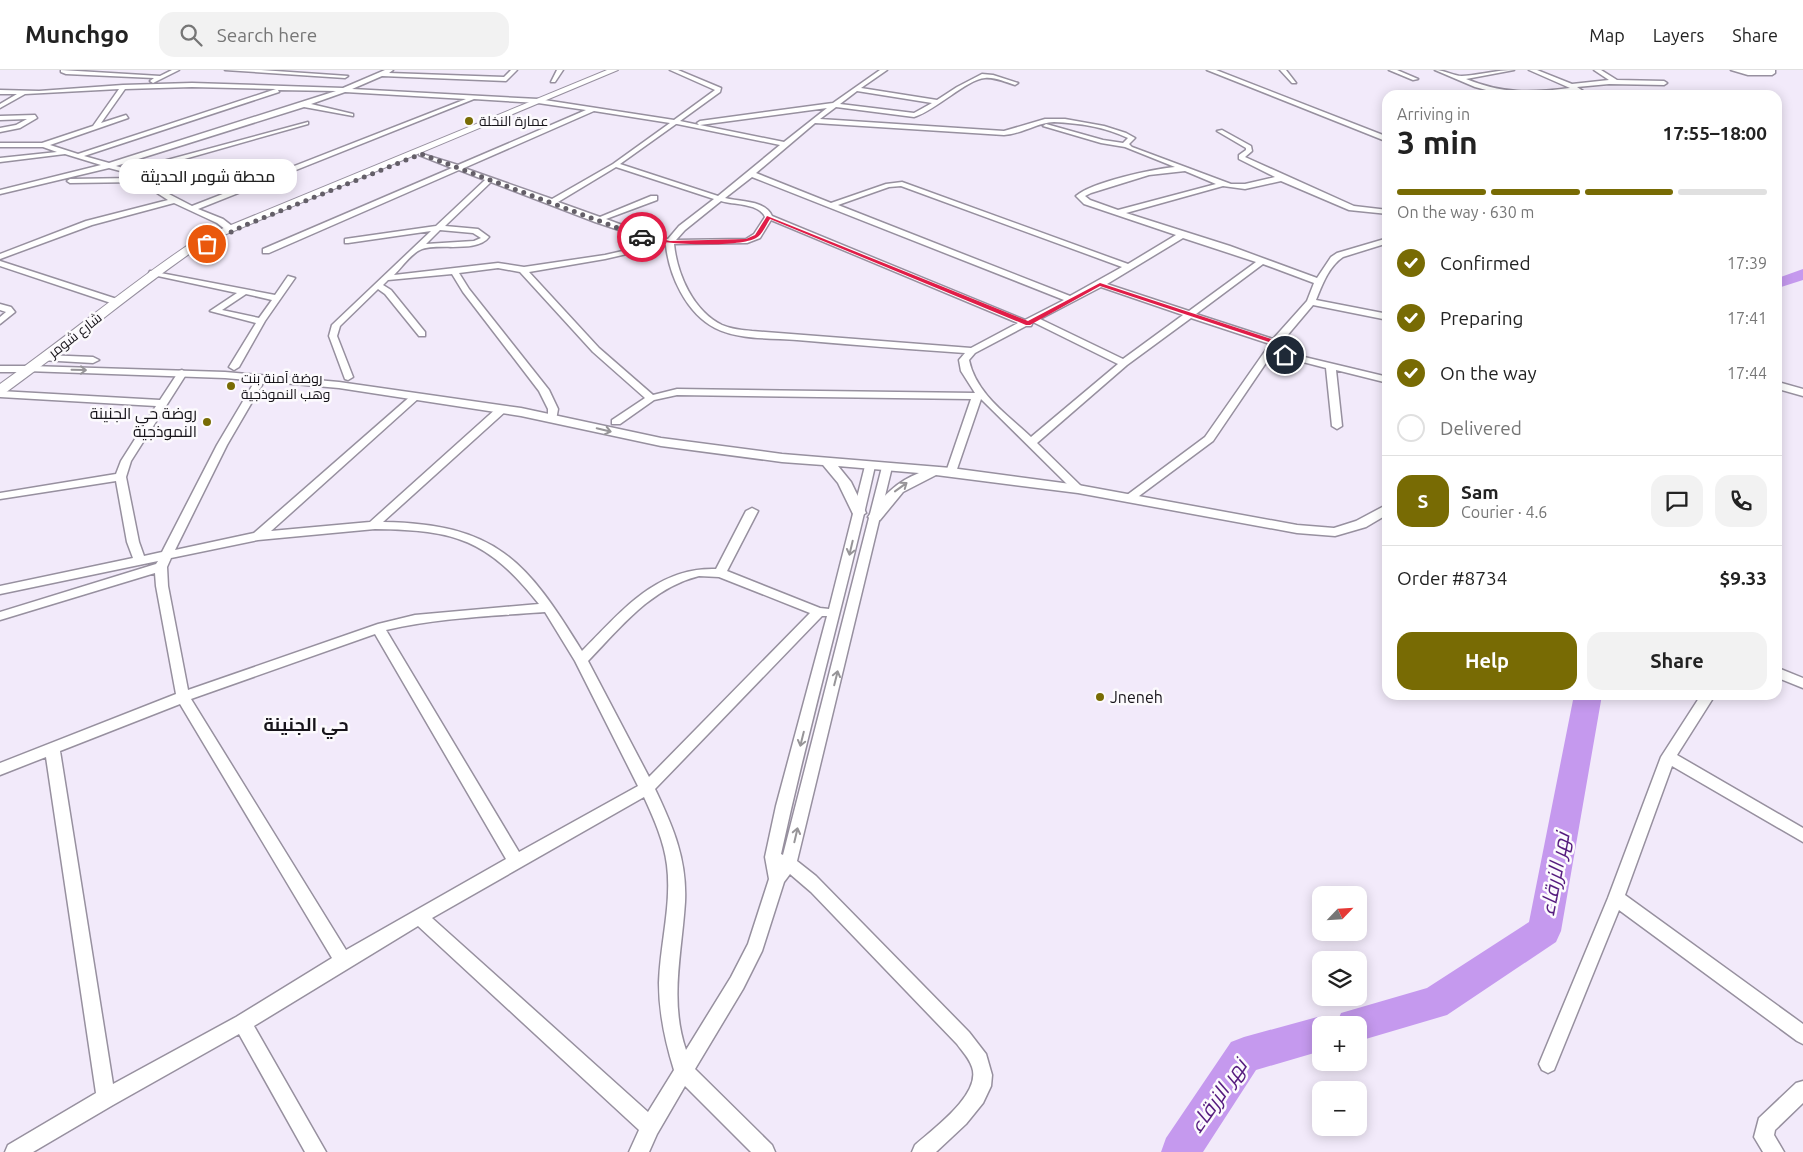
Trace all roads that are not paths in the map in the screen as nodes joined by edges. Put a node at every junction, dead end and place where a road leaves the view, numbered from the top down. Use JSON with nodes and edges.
{"nodes":[{"id":1,"x":64,"y":70,"type":"edge"},
{"id":2,"x":176,"y":70,"type":"edge"},
{"id":3,"x":228,"y":70,"type":"edge"},
{"id":4,"x":390,"y":70,"type":"edge"},
{"id":5,"x":455,"y":70,"type":"edge"},
{"id":6,"x":514,"y":70,"type":"edge"},
{"id":7,"x":560,"y":70,"type":"edge"},
{"id":8,"x":614,"y":70,"type":"edge"},
{"id":9,"x":623,"y":70,"type":"edge"},
{"id":10,"x":673,"y":70,"type":"edge"},
{"id":11,"x":884,"y":70,"type":"edge"},
{"id":12,"x":1211,"y":70,"type":"edge"},
{"id":13,"x":1216,"y":70,"type":"edge"},
{"id":14,"x":1283,"y":70,"type":"edge"},
{"id":15,"x":1392,"y":70,"type":"edge"},
{"id":16,"x":1438,"y":70,"type":"edge"},
{"id":17,"x":1512,"y":70,"type":"edge"},
{"id":18,"x":1532,"y":70,"type":"edge"},
{"id":19,"x":1597,"y":70,"type":"edge"},
{"id":20,"x":1734,"y":70,"type":"edge"},
{"id":21,"x":1772,"y":70,"type":"edge"},
{"id":22,"x":345,"y":73,"type":"edge"},
{"id":23,"x":381,"y":74,"type":"junction"},
{"id":24,"x":160,"y":77,"type":"junction"},
{"id":25,"x":445,"y":77,"type":"junction"},
{"id":26,"x":1461,"y":78,"type":"junction"},
{"id":27,"x":1415,"y":79,"type":"dead end"},
{"id":28,"x":553,"y":80,"type":"dead end"},
{"id":29,"x":1294,"y":82,"type":"dead end"},
{"id":30,"x":1616,"y":82,"type":"junction"},
{"id":31,"x":1015,"y":83,"type":"dead end"},
{"id":32,"x":1664,"y":83,"type":"dead end"},
{"id":33,"x":144,"y":86,"type":"junction"},
{"id":34,"x":352,"y":86,"type":"junction"},
{"id":35,"x":123,"y":87,"type":"junction"},
{"id":36,"x":286,"y":88,"type":"junction"},
{"id":37,"x":1574,"y":88,"type":"junction"},
{"id":38,"x":856,"y":89,"type":"junction"},
{"id":39,"x":345,"y":90,"type":"junction"},
{"id":40,"x":1491,"y":90,"type":"edge"},
{"id":41,"x":1554,"y":90,"type":"edge"},
{"id":42,"x":1577,"y":90,"type":"edge"},
{"id":43,"x":0,"y":92,"type":"edge"},
{"id":44,"x":22,"y":93,"type":"junction"},
{"id":45,"x":473,"y":98,"type":"junction"},
{"id":46,"x":541,"y":102,"type":"junction"},
{"id":47,"x":937,"y":102,"type":"junction"},
{"id":48,"x":304,"y":104,"type":"junction"},
{"id":49,"x":834,"y":105,"type":"junction"},
{"id":50,"x":0,"y":106,"type":"edge"},
{"id":51,"x":594,"y":109,"type":"junction"},
{"id":52,"x":351,"y":115,"type":"dead end"},
{"id":53,"x":126,"y":117,"type":"dead end"},
{"id":54,"x":0,"y":118,"type":"edge"},
{"id":55,"x":815,"y":121,"type":"junction"},
{"id":56,"x":677,"y":122,"type":"junction"},
{"id":57,"x":306,"y":123,"type":"dead end"},
{"id":58,"x":690,"y":124,"type":"junction"},
{"id":59,"x":1036,"y":124,"type":"junction"},
{"id":60,"x":94,"y":129,"type":"junction"},
{"id":61,"x":0,"y":130,"type":"edge"},
{"id":62,"x":1220,"y":131,"type":"dead end"},
{"id":63,"x":1382,"y":138,"type":"edge"},
{"id":64,"x":784,"y":144,"type":"junction"},
{"id":65,"x":0,"y":145,"type":"edge"},
{"id":66,"x":42,"y":145,"type":"junction"},
{"id":67,"x":1125,"y":145,"type":"junction"},
{"id":68,"x":70,"y":152,"type":"junction"},
{"id":69,"x":421,"y":154,"type":"junction"},
{"id":70,"x":80,"y":155,"type":"junction"},
{"id":71,"x":0,"y":160,"type":"edge"},
{"id":72,"x":111,"y":165,"type":"junction"},
{"id":73,"x":615,"y":165,"type":"junction"},
{"id":74,"x":458,"y":168,"type":"junction"},
{"id":75,"x":1186,"y":169,"type":"junction"},
{"id":76,"x":130,"y":172,"type":"junction"},
{"id":77,"x":751,"y":174,"type":"junction"},
{"id":78,"x":1282,"y":178,"type":"junction"},
{"id":79,"x":490,"y":179,"type":"junction"},
{"id":80,"x":141,"y":180,"type":"junction"},
{"id":81,"x":45,"y":181,"type":"junction"},
{"id":82,"x":1223,"y":184,"type":"junction"},
{"id":83,"x":0,"y":192,"type":"edge"},
{"id":84,"x":654,"y":198,"type":"dead end"},
{"id":85,"x":720,"y":198,"type":"junction"},
{"id":86,"x":176,"y":200,"type":"junction"},
{"id":87,"x":553,"y":202,"type":"junction"},
{"id":88,"x":832,"y":205,"type":"junction"},
{"id":89,"x":194,"y":210,"type":"junction"},
{"id":90,"x":1382,"y":211,"type":"edge"},
{"id":91,"x":1117,"y":213,"type":"junction"},
{"id":92,"x":263,"y":214,"type":"junction"},
{"id":93,"x":769,"y":217,"type":"junction"},
{"id":94,"x":598,"y":220,"type":"junction"},
{"id":95,"x":213,"y":222,"type":"junction"},
{"id":96,"x":441,"y":227,"type":"junction"},
{"id":97,"x":228,"y":231,"type":"junction"},
{"id":98,"x":1182,"y":235,"type":"junction"},
{"id":99,"x":201,"y":241,"type":"junction"},
{"id":100,"x":348,"y":241,"type":"dead end"},
{"id":101,"x":670,"y":242,"type":"junction"},
{"id":102,"x":1382,"y":242,"type":"edge"},
{"id":103,"x":417,"y":247,"type":"junction"},
{"id":104,"x":266,"y":251,"type":"dead end"},
{"id":105,"x":0,"y":257,"type":"edge"},
{"id":106,"x":1262,"y":261,"type":"junction"},
{"id":107,"x":0,"y":263,"type":"edge"},
{"id":108,"x":1129,"y":267,"type":"junction"},
{"id":109,"x":523,"y":270,"type":"junction"},
{"id":110,"x":454,"y":271,"type":"junction"},
{"id":111,"x":153,"y":275,"type":"junction"},
{"id":112,"x":291,"y":278,"type":"dead end"},
{"id":113,"x":380,"y":281,"type":"junction"},
{"id":114,"x":1319,"y":282,"type":"junction"},
{"id":115,"x":1100,"y":284,"type":"junction"},
{"id":116,"x":244,"y":292,"type":"junction"},
{"id":117,"x":276,"y":298,"type":"junction"},
{"id":118,"x":1072,"y":300,"type":"junction"},
{"id":119,"x":117,"y":302,"type":"junction"},
{"id":120,"x":1311,"y":302,"type":"junction"},
{"id":121,"x":0,"y":307,"type":"edge"},
{"id":122,"x":1189,"y":315,"type":"junction"},
{"id":123,"x":1382,"y":316,"type":"edge"},
{"id":124,"x":0,"y":321,"type":"edge"},
{"id":125,"x":261,"y":322,"type":"junction"},
{"id":126,"x":1031,"y":322,"type":"junction"},
{"id":127,"x":422,"y":334,"type":"dead end"},
{"id":128,"x":1273,"y":347,"type":"junction"},
{"id":129,"x":972,"y":351,"type":"junction"},
{"id":130,"x":45,"y":358,"type":"junction"},
{"id":131,"x":1124,"y":364,"type":"junction"},
{"id":132,"x":1331,"y":366,"type":"junction"},
{"id":133,"x":234,"y":367,"type":"junction"},
{"id":134,"x":0,"y":370,"type":"edge"},
{"id":135,"x":30,"y":370,"type":"junction"},
{"id":136,"x":182,"y":373,"type":"junction"},
{"id":137,"x":261,"y":378,"type":"junction"},
{"id":138,"x":348,"y":378,"type":"junction"},
{"id":139,"x":1382,"y":379,"type":"edge"},
{"id":140,"x":1782,"y":386,"type":"edge"},
{"id":141,"x":0,"y":390,"type":"edge"},
{"id":142,"x":1782,"y":393,"type":"edge"},
{"id":143,"x":1803,"y":393,"type":"edge"},
{"id":144,"x":0,"y":394,"type":"edge"},
{"id":145,"x":416,"y":396,"type":"junction"},
{"id":146,"x":980,"y":396,"type":"junction"},
{"id":147,"x":651,"y":398,"type":"junction"},
{"id":148,"x":1803,"y":400,"type":"edge"},
{"id":149,"x":162,"y":403,"type":"junction"},
{"id":150,"x":502,"y":409,"type":"junction"},
{"id":151,"x":553,"y":413,"type":"junction"},
{"id":152,"x":616,"y":422,"type":"junction"},
{"id":153,"x":1337,"y":426,"type":"dead end"},
{"id":154,"x":1031,"y":443,"type":"junction"},
{"id":155,"x":701,"y":448,"type":"junction"},
{"id":156,"x":827,"y":462,"type":"junction"},
{"id":157,"x":870,"y":466,"type":"junction"},
{"id":158,"x":887,"y":467,"type":"junction"},
{"id":159,"x":944,"y":471,"type":"junction"},
{"id":160,"x":121,"y":477,"type":"junction"},
{"id":161,"x":1078,"y":489,"type":"junction"},
{"id":162,"x":0,"y":496,"type":"edge"},
{"id":163,"x":1131,"y":497,"type":"junction"},
{"id":164,"x":752,"y":511,"type":"dead end"},
{"id":165,"x":1382,"y":512,"type":"edge"},
{"id":166,"x":859,"y":513,"type":"junction"},
{"id":167,"x":875,"y":517,"type":"junction"},
{"id":168,"x":373,"y":525,"type":"junction"},
{"id":169,"x":258,"y":536,"type":"junction"},
{"id":170,"x":167,"y":554,"type":"junction"},
{"id":171,"x":140,"y":560,"type":"junction"},
{"id":172,"x":161,"y":567,"type":"junction"},
{"id":173,"x":720,"y":573,"type":"junction"},
{"id":174,"x":0,"y":590,"type":"edge"},
{"id":175,"x":550,"y":607,"type":"junction"},
{"id":176,"x":852,"y":610,"type":"junction"},
{"id":177,"x":835,"y":611,"type":"junction"},
{"id":178,"x":819,"y":612,"type":"junction"},
{"id":179,"x":0,"y":616,"type":"edge"},
{"id":180,"x":378,"y":628,"type":"junction"},
{"id":181,"x":581,"y":660,"type":"junction"},
{"id":182,"x":1782,"y":674,"type":"edge"},
{"id":183,"x":1803,"y":682,"type":"edge"},
{"id":184,"x":183,"y":697,"type":"junction"},
{"id":185,"x":1705,"y":700,"type":"edge"},
{"id":186,"x":52,"y":749,"type":"junction"},
{"id":187,"x":1668,"y":757,"type":"junction"},
{"id":188,"x":0,"y":769,"type":"edge"},
{"id":189,"x":647,"y":788,"type":"junction"},
{"id":190,"x":1803,"y":836,"type":"edge"},
{"id":191,"x":781,"y":860,"type":"junction"},
{"id":192,"x":516,"y":861,"type":"junction"},
{"id":193,"x":1616,"y":898,"type":"junction"},
{"id":194,"x":420,"y":917,"type":"junction"},
{"id":195,"x":343,"y":961,"type":"junction"},
{"id":196,"x":242,"y":1023,"type":"junction"},
{"id":197,"x":1803,"y":1035,"type":"edge"},
{"id":198,"x":1548,"y":1064,"type":"dead end"},
{"id":199,"x":684,"y":1071,"type":"junction"},
{"id":200,"x":1803,"y":1090,"type":"edge"},
{"id":201,"x":106,"y":1098,"type":"junction"},
{"id":202,"x":650,"y":1127,"type":"junction"},
{"id":203,"x":15,"y":1152,"type":"edge"},
{"id":204,"x":316,"y":1152,"type":"edge"},
{"id":205,"x":638,"y":1152,"type":"edge"},
{"id":206,"x":765,"y":1152,"type":"edge"},
{"id":207,"x":922,"y":1152,"type":"edge"},
{"id":208,"x":1774,"y":1152,"type":"edge"}],
"edges":[{"from":1,"to":24,"type":"street"},
{"from":2,"to":24,"type":"street"},
{"from":3,"to":22,"type":"street"},
{"from":4,"to":23,"type":"street"},
{"from":5,"to":25,"type":"street"},
{"from":6,"to":25,"type":"street"},
{"from":7,"to":28,"type":"street"},
{"from":8,"to":46,"type":"main road","name":"شارع شومر"},
{"from":9,"to":46,"type":"main road","name":"شارع شومر"},
{"from":10,"to":56,"type":"street"},
{"from":11,"to":38,"type":"street"},
{"from":12,"to":13,"type":"street"},
{"from":12,"to":63,"type":"street"},
{"from":14,"to":29,"type":"street"},
{"from":15,"to":27,"type":"street"},
{"from":16,"to":26,"type":"street"},
{"from":17,"to":26,"type":"street"},
{"from":18,"to":37,"type":"street"},
{"from":19,"to":30,"type":"street"},
{"from":20,"to":21,"type":"street"},
{"from":22,"to":34,"type":"street"},
{"from":23,"to":25,"type":"street"},
{"from":23,"to":34,"type":"street"},
{"from":24,"to":33,"type":"street"},
{"from":26,"to":40,"type":"street"},
{"from":30,"to":32,"type":"street"},
{"from":30,"to":37,"type":"street"},
{"from":31,"to":47,"type":"street"},
{"from":33,"to":35,"type":"street"},
{"from":33,"to":36,"type":"street"},
{"from":34,"to":39,"type":"street"},
{"from":35,"to":44,"type":"street"},
{"from":35,"to":60,"type":"street"},
{"from":36,"to":39,"type":"street"},
{"from":36,"to":70,"type":"street"},
{"from":37,"to":41,"type":"street"},
{"from":37,"to":42,"type":"street"},
{"from":38,"to":47,"type":"street"},
{"from":38,"to":49,"type":"street"},
{"from":39,"to":45,"type":"street"},
{"from":39,"to":48,"type":"street"},
{"from":43,"to":44,"type":"street"},
{"from":44,"to":50,"type":"street"},
{"from":45,"to":46,"type":"street"},
{"from":45,"to":89,"type":"street"},
{"from":46,"to":51,"type":"street"},
{"from":46,"to":69,"type":"main road","name":"شارع شومر"},
{"from":46,"to":92,"type":"main road","name":"شارع شومر"},
{"from":47,"to":49,"type":"street"},
{"from":48,"to":52,"type":"street"},
{"from":48,"to":72,"type":"street"},
{"from":49,"to":55,"type":"street"},
{"from":49,"to":58,"type":"street"},
{"from":51,"to":56,"type":"street"},
{"from":51,"to":74,"type":"street"},
{"from":53,"to":60,"type":"street"},
{"from":54,"to":61,"type":"street"},
{"from":55,"to":59,"type":"street"},
{"from":55,"to":64,"type":"street"},
{"from":56,"to":58,"type":"street"},
{"from":56,"to":73,"type":"street"},
{"from":57,"to":76,"type":"street"},
{"from":58,"to":64,"type":"street"},
{"from":59,"to":67,"type":"street"},
{"from":59,"to":67,"type":"street"},
{"from":60,"to":66,"type":"street"},
{"from":62,"to":78,"type":"street"},
{"from":64,"to":77,"type":"street"},
{"from":65,"to":66,"type":"street"},
{"from":66,"to":68,"type":"street"},
{"from":67,"to":75,"type":"street"},
{"from":68,"to":70,"type":"street"},
{"from":68,"to":71,"type":"street"},
{"from":69,"to":74,"type":"street"},
{"from":69,"to":97,"type":"main road","name":"شارع شومر"},
{"from":70,"to":72,"type":"street"},
{"from":72,"to":76,"type":"street"},
{"from":72,"to":81,"type":"street"},
{"from":73,"to":85,"type":"street"},
{"from":73,"to":87,"type":"street"},
{"from":74,"to":79,"type":"street"},
{"from":74,"to":104,"type":"street"},
{"from":75,"to":82,"type":"street"},
{"from":75,"to":91,"type":"street"},
{"from":76,"to":80,"type":"street"},
{"from":77,"to":85,"type":"street"},
{"from":77,"to":88,"type":"street"},
{"from":78,"to":82,"type":"street"},
{"from":78,"to":90,"type":"street"},
{"from":79,"to":87,"type":"street"},
{"from":79,"to":96,"type":"street"},
{"from":80,"to":81,"type":"street"},
{"from":80,"to":86,"type":"street"},
{"from":81,"to":83,"type":"street"},
{"from":82,"to":91,"type":"street"},
{"from":84,"to":94,"type":"street"},
{"from":85,"to":93,"type":"street"},
{"from":85,"to":101,"type":"street"},
{"from":86,"to":89,"type":"street"},
{"from":86,"to":105,"type":"street"},
{"from":87,"to":94,"type":"street"},
{"from":88,"to":108,"type":"street"},
{"from":88,"to":118,"type":"street"},
{"from":89,"to":95,"type":"street"},
{"from":91,"to":98,"type":"street"},
{"from":92,"to":95,"type":"main road"},
{"from":92,"to":97,"type":"main road","name":"شارع شومر"},
{"from":93,"to":101,"type":"street"},
{"from":93,"to":126,"type":"street"},
{"from":94,"to":101,"type":"street"},
{"from":95,"to":97,"type":"street"},
{"from":95,"to":99,"type":"main road"},
{"from":96,"to":100,"type":"street"},
{"from":96,"to":103,"type":"street"},
{"from":96,"to":103,"type":"street"},
{"from":97,"to":99,"type":"main road","name":"شارع شومر"},
{"from":97,"to":111,"type":"main road","name":"شارع شومر"},
{"from":98,"to":106,"type":"street"},
{"from":98,"to":108,"type":"street"},
{"from":99,"to":111,"type":"main road","name":"شارع شومر"},
{"from":101,"to":109,"type":"street"},
{"from":101,"to":129,"type":"street"},
{"from":102,"to":114,"type":"street"},
{"from":103,"to":113,"type":"street"},
{"from":106,"to":114,"type":"street"},
{"from":106,"to":122,"type":"street"},
{"from":107,"to":119,"type":"street"},
{"from":108,"to":115,"type":"street"},
{"from":109,"to":110,"type":"street"},
{"from":109,"to":147,"type":"street"},
{"from":110,"to":113,"type":"street"},
{"from":110,"to":151,"type":"street"},
{"from":111,"to":116,"type":"street"},
{"from":111,"to":119,"type":"main road","name":"شارع شومر"},
{"from":112,"to":117,"type":"street"},
{"from":113,"to":127,"type":"street"},
{"from":113,"to":138,"type":"street"},
{"from":114,"to":120,"type":"street"},
{"from":115,"to":118,"type":"street"},
{"from":115,"to":122,"type":"street"},
{"from":116,"to":117,"type":"street"},
{"from":116,"to":125,"type":"street"},
{"from":117,"to":125,"type":"street"},
{"from":118,"to":126,"type":"street"},
{"from":119,"to":130,"type":"main road","name":"شارع شومر"},
{"from":120,"to":123,"type":"street"},
{"from":120,"to":128,"type":"street"},
{"from":121,"to":124,"type":"street"},
{"from":122,"to":128,"type":"street"},
{"from":122,"to":131,"type":"street"},
{"from":125,"to":133,"type":"street"},
{"from":126,"to":129,"type":"street"},
{"from":126,"to":131,"type":"street"},
{"from":128,"to":132,"type":"street"},
{"from":128,"to":163,"type":"street"},
{"from":129,"to":146,"type":"street"},
{"from":130,"to":133,"type":"street"},
{"from":130,"to":135,"type":"main road","name":"شارع شومر"},
{"from":131,"to":154,"type":"street"},
{"from":132,"to":139,"type":"street"},
{"from":132,"to":153,"type":"street"},
{"from":133,"to":138,"type":"street"},
{"from":134,"to":135,"type":"street"},
{"from":135,"to":136,"type":"street","one_way":true},
{"from":135,"to":141,"type":"main road","name":"شارع شومر"},
{"from":136,"to":137,"type":"street"},
{"from":136,"to":149,"type":"street"},
{"from":137,"to":145,"type":"street"},
{"from":137,"to":170,"type":"street"},
{"from":138,"to":151,"type":"street"},
{"from":140,"to":143,"type":"street"},
{"from":142,"to":148,"type":"street"},
{"from":144,"to":149,"type":"street"},
{"from":145,"to":150,"type":"street"},
{"from":145,"to":169,"type":"street"},
{"from":146,"to":147,"type":"street"},
{"from":146,"to":154,"type":"street"},
{"from":146,"to":159,"type":"street"},
{"from":147,"to":152,"type":"street"},
{"from":149,"to":160,"type":"street"},
{"from":150,"to":151,"type":"street"},
{"from":150,"to":168,"type":"street"},
{"from":151,"to":152,"type":"street"},
{"from":151,"to":155,"type":"street","one_way":true},
{"from":152,"to":155,"type":"street"},
{"from":154,"to":161,"type":"street"},
{"from":155,"to":156,"type":"street"},
{"from":156,"to":157,"type":"street"},
{"from":156,"to":166,"type":"street"},
{"from":157,"to":158,"type":"street"},
{"from":157,"to":166,"type":"street"},
{"from":158,"to":159,"type":"street"},
{"from":158,"to":167,"type":"street"},
{"from":159,"to":161,"type":"street"},
{"from":167,"to":159,"type":"street","one_way":true},
{"from":160,"to":162,"type":"street"},
{"from":160,"to":171,"type":"street"},
{"from":161,"to":163,"type":"street"},
{"from":163,"to":165,"type":"street"},
{"from":164,"to":173,"type":"street"},
{"from":166,"to":177,"type":"street","one_way":true},
{"from":167,"to":176,"type":"street"},
{"from":168,"to":169,"type":"street"},
{"from":168,"to":175,"type":"street"},
{"from":169,"to":170,"type":"street"},
{"from":170,"to":171,"type":"street"},
{"from":170,"to":172,"type":"street"},
{"from":171,"to":174,"type":"street"},
{"from":172,"to":179,"type":"street"},
{"from":172,"to":184,"type":"street"},
{"from":173,"to":178,"type":"street"},
{"from":173,"to":181,"type":"street"},
{"from":175,"to":180,"type":"street"},
{"from":175,"to":181,"type":"street"},
{"from":176,"to":177,"type":"street"},
{"from":191,"to":176,"type":"street","one_way":true},
{"from":177,"to":178,"type":"street"},
{"from":177,"to":191,"type":"street","one_way":true},
{"from":178,"to":189,"type":"street"},
{"from":180,"to":184,"type":"street"},
{"from":180,"to":192,"type":"street"},
{"from":181,"to":189,"type":"street"},
{"from":182,"to":183,"type":"street"},
{"from":184,"to":186,"type":"street"},
{"from":184,"to":195,"type":"street"},
{"from":185,"to":187,"type":"street"},
{"from":186,"to":188,"type":"street"},
{"from":186,"to":201,"type":"street"},
{"from":187,"to":190,"type":"street"},
{"from":187,"to":193,"type":"street"},
{"from":189,"to":192,"type":"street"},
{"from":189,"to":199,"type":"street"},
{"from":191,"to":199,"type":"street"},
{"from":191,"to":207,"type":"street"},
{"from":192,"to":194,"type":"street"},
{"from":193,"to":197,"type":"street"},
{"from":193,"to":198,"type":"street"},
{"from":194,"to":195,"type":"street"},
{"from":194,"to":202,"type":"street"},
{"from":195,"to":196,"type":"street"},
{"from":196,"to":201,"type":"street"},
{"from":196,"to":204,"type":"street"},
{"from":199,"to":202,"type":"street"},
{"from":199,"to":206,"type":"street"},
{"from":200,"to":208,"type":"street"},
{"from":201,"to":203,"type":"street"},
{"from":202,"to":205,"type":"street"}]}
